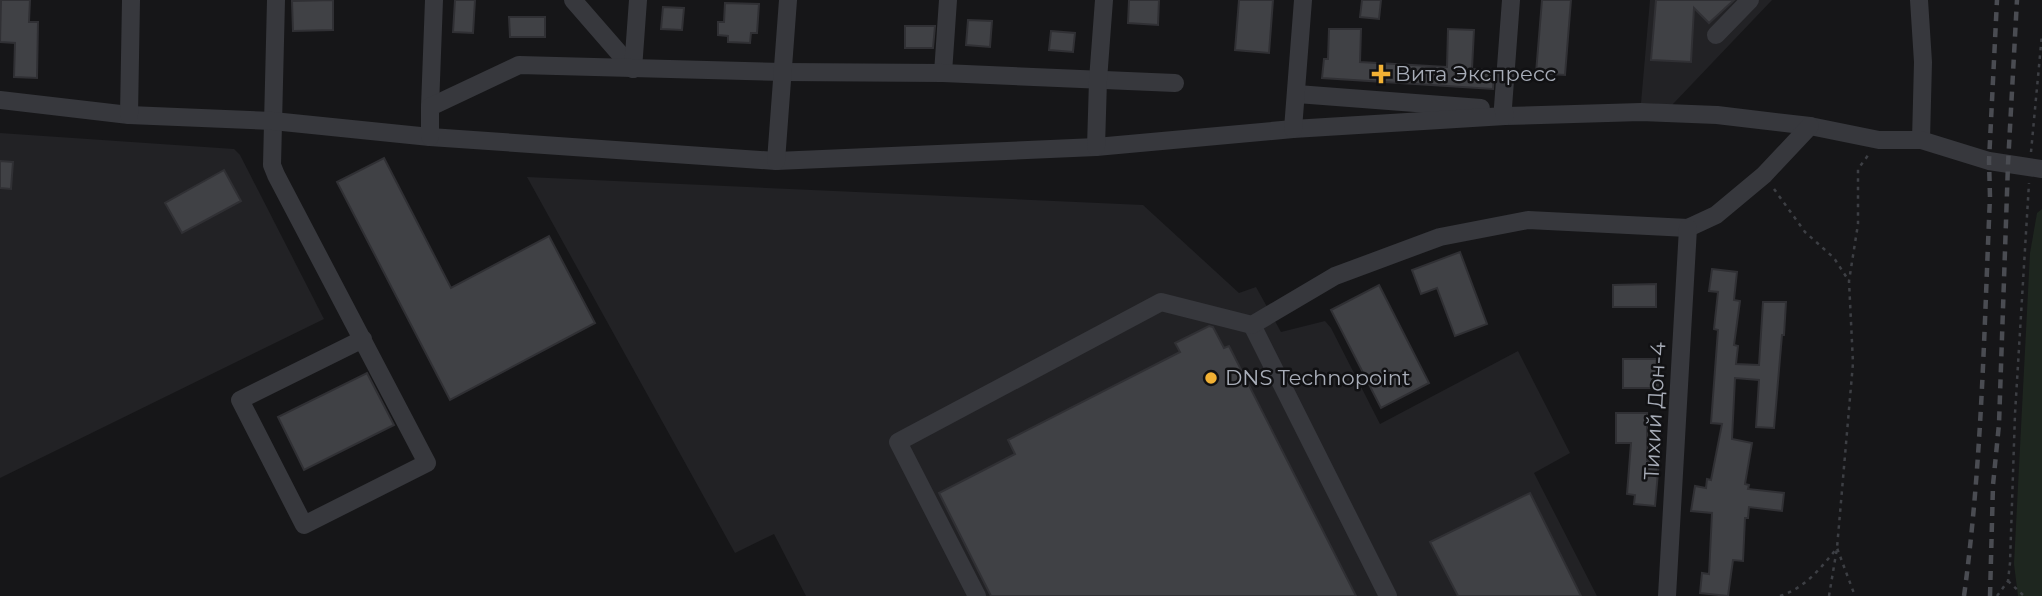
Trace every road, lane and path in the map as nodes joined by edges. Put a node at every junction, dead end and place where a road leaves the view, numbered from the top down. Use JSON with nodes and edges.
{"nodes":[{"id":1,"x":131,"y":0,"type":"edge"},
{"id":2,"x":276,"y":0,"type":"edge"},
{"id":3,"x":434,"y":0,"type":"edge"},
{"id":4,"x":573,"y":0,"type":"edge"},
{"id":5,"x":638,"y":0,"type":"edge"},
{"id":6,"x":788,"y":0,"type":"edge"},
{"id":7,"x":948,"y":0,"type":"edge"},
{"id":8,"x":1104,"y":0,"type":"edge"},
{"id":9,"x":1303,"y":0,"type":"edge"},
{"id":10,"x":1511,"y":0,"type":"edge"},
{"id":11,"x":1750,"y":0,"type":"edge"},
{"id":12,"x":1919,"y":0,"type":"edge"},
{"id":13,"x":2042,"y":34,"type":"edge"},
{"id":14,"x":1716,"y":35,"type":"dead end"},
{"id":15,"x":633,"y":69,"type":"junction"},
{"id":16,"x":783,"y":72,"type":"junction"},
{"id":17,"x":943,"y":73,"type":"junction"},
{"id":18,"x":1098,"y":80,"type":"junction"},
{"id":19,"x":1175,"y":83,"type":"dead end"},
{"id":20,"x":1297,"y":94,"type":"junction"},
{"id":21,"x":0,"y":100,"type":"edge"},
{"id":22,"x":430,"y":107,"type":"junction"},
{"id":23,"x":1481,"y":108,"type":"dead end"},
{"id":24,"x":129,"y":115,"type":"junction"},
{"id":25,"x":1505,"y":116,"type":"junction"},
{"id":26,"x":273,"y":121,"type":"junction"},
{"id":27,"x":1810,"y":127,"type":"junction"},
{"id":28,"x":1293,"y":129,"type":"junction"},
{"id":29,"x":430,"y":137,"type":"junction"},
{"id":30,"x":1879,"y":140,"type":"junction"},
{"id":31,"x":1921,"y":140,"type":"junction"},
{"id":32,"x":1096,"y":147,"type":"junction"},
{"id":33,"x":776,"y":161,"type":"junction"},
{"id":34,"x":2036,"y":168,"type":"edge"},
{"id":35,"x":1764,"y":175,"type":"junction"},
{"id":36,"x":1688,"y":228,"type":"junction"},
{"id":37,"x":1849,"y":281,"type":"junction"},
{"id":38,"x":1252,"y":325,"type":"junction"},
{"id":39,"x":363,"y":339,"type":"junction"},
{"id":40,"x":1837,"y":548,"type":"junction"},
{"id":41,"x":2008,"y":581,"type":"junction"},
{"id":42,"x":977,"y":596,"type":"edge"},
{"id":43,"x":1388,"y":596,"type":"edge"},
{"id":44,"x":1667,"y":596,"type":"edge"},
{"id":45,"x":1780,"y":596,"type":"edge"},
{"id":46,"x":1829,"y":596,"type":"edge"},
{"id":47,"x":1855,"y":596,"type":"edge"},
{"id":48,"x":1998,"y":596,"type":"edge"},
{"id":49,"x":2024,"y":596,"type":"edge"}],
"edges":[{"from":1,"to":24,"type":"street"},
{"from":2,"to":26,"type":"street"},
{"from":3,"to":22,"type":"street"},
{"from":4,"to":15,"type":"street"},
{"from":5,"to":15,"type":"street"},
{"from":6,"to":16,"type":"street"},
{"from":7,"to":17,"type":"street"},
{"from":8,"to":18,"type":"street"},
{"from":9,"to":20,"type":"street"},
{"from":10,"to":25,"type":"street"},
{"from":11,"to":14,"type":"street"},
{"from":12,"to":31,"type":"street"},
{"from":13,"to":34,"type":"path"},
{"from":15,"to":16,"type":"street"},
{"from":15,"to":22,"type":"street"},
{"from":16,"to":17,"type":"street"},
{"from":16,"to":33,"type":"street"},
{"from":17,"to":18,"type":"street"},
{"from":18,"to":19,"type":"street"},
{"from":18,"to":32,"type":"street"},
{"from":20,"to":23,"type":"street"},
{"from":20,"to":28,"type":"street"},
{"from":21,"to":24,"type":"street"},
{"from":22,"to":29,"type":"street"},
{"from":24,"to":26,"type":"street"},
{"from":25,"to":27,"type":"street"},
{"from":25,"to":28,"type":"street"},
{"from":26,"to":29,"type":"street"},
{"from":26,"to":39,"type":"street"},
{"from":27,"to":30,"type":"street"},
{"from":27,"to":35,"type":"street"},
{"from":28,"to":32,"type":"street"},
{"from":29,"to":33,"type":"street"},
{"from":30,"to":31,"type":"street"},
{"from":30,"to":37,"type":"path"},
{"from":31,"to":34,"type":"street"},
{"from":32,"to":33,"type":"street"},
{"from":34,"to":41,"type":"path"},
{"from":35,"to":36,"type":"street"},
{"from":35,"to":37,"type":"path"},
{"from":36,"to":38,"type":"street"},
{"from":36,"to":44,"type":"street","name":"Тихий Дон-4"},
{"from":37,"to":40,"type":"path"},
{"from":38,"to":42,"type":"street"},
{"from":38,"to":43,"type":"street"},
{"from":39,"to":39,"type":"street"},
{"from":40,"to":45,"type":"path"},
{"from":40,"to":46,"type":"path"},
{"from":40,"to":47,"type":"path"},
{"from":41,"to":48,"type":"path"},
{"from":41,"to":49,"type":"path"}]}
